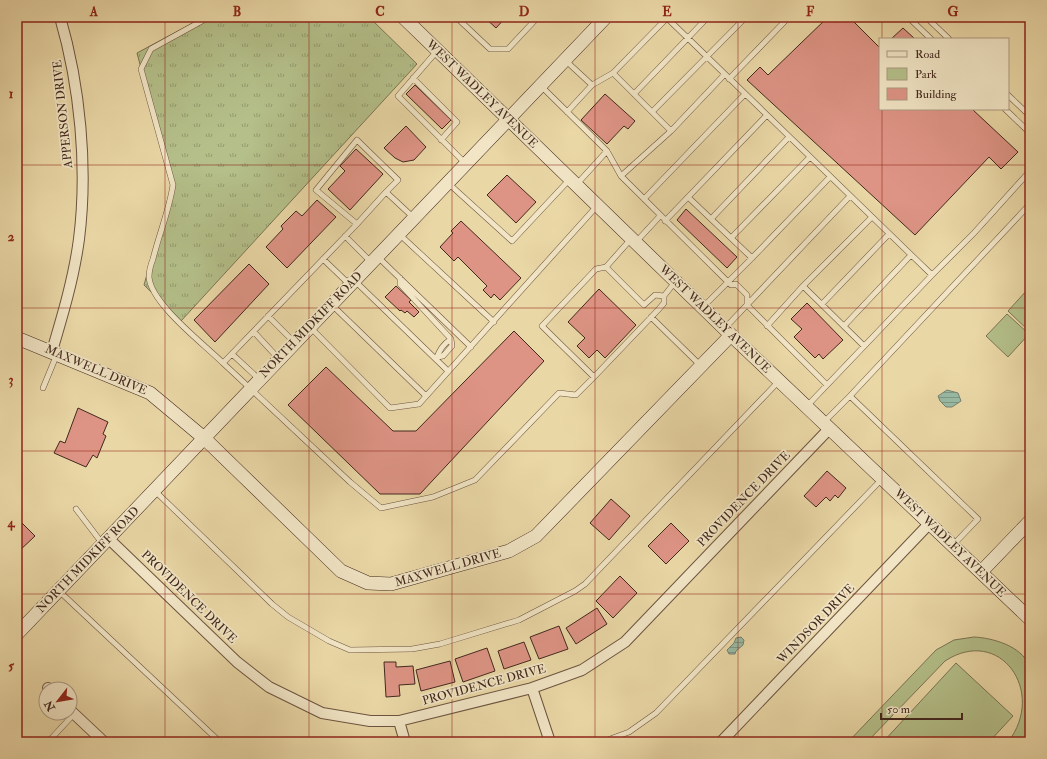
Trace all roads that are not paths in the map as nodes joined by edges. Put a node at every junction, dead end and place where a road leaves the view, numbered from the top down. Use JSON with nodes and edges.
{"nodes":[{"id":1,"x":60,"y":17,"type":"edge"},
{"id":2,"x":209,"y":17,"type":"edge"},
{"id":3,"x":403,"y":17,"type":"edge"},
{"id":4,"x":456,"y":17,"type":"edge"},
{"id":5,"x":538,"y":17,"type":"edge"},
{"id":6,"x":606,"y":17,"type":"edge"},
{"id":7,"x":667,"y":17,"type":"edge"},
{"id":8,"x":708,"y":17,"type":"edge"},
{"id":9,"x":746,"y":17,"type":"edge"},
{"id":10,"x":789,"y":17,"type":"edge"},
{"id":11,"x":908,"y":17,"type":"edge"},
{"id":12,"x":926,"y":17,"type":"edge"},
{"id":13,"x":930,"y":38,"type":"edge"},
{"id":14,"x":948,"y":38,"type":"edge"},
{"id":15,"x":687,"y":39,"type":"junction"},
{"id":16,"x":437,"y":50,"type":"junction"},
{"id":17,"x":706,"y":58,"type":"junction"},
{"id":18,"x":565,"y":59,"type":"junction"},
{"id":19,"x":613,"y":73,"type":"junction"},
{"id":20,"x":724,"y":75,"type":"junction"},
{"id":21,"x":413,"y":78,"type":"junction"},
{"id":22,"x":729,"y":79,"type":"junction"},
{"id":23,"x":540,"y":85,"type":"junction"},
{"id":24,"x":592,"y":85,"type":"junction"},
{"id":25,"x":634,"y":94,"type":"junction"},
{"id":26,"x":745,"y":94,"type":"junction"},
{"id":27,"x":1009,"y":96,"type":"edge"},
{"id":28,"x":1005,"y":110,"type":"edge"},
{"id":29,"x":567,"y":112,"type":"junction"},
{"id":30,"x":652,"y":112,"type":"junction"},
{"id":31,"x":767,"y":115,"type":"junction"},
{"id":32,"x":1030,"y":116,"type":"edge"},
{"id":33,"x":508,"y":118,"type":"junction"},
{"id":34,"x":671,"y":131,"type":"junction"},
{"id":35,"x":1030,"y":133,"type":"edge"},
{"id":36,"x":789,"y":137,"type":"junction"},
{"id":37,"x":441,"y":140,"type":"junction"},
{"id":38,"x":607,"y":151,"type":"junction"},
{"id":39,"x":810,"y":157,"type":"junction"},
{"id":40,"x":465,"y":163,"type":"junction"},
{"id":41,"x":1030,"y":171,"type":"edge"},
{"id":42,"x":621,"y":176,"type":"junction"},
{"id":43,"x":830,"y":177,"type":"junction"},
{"id":44,"x":447,"y":182,"type":"junction"},
{"id":45,"x":573,"y":182,"type":"junction"},
{"id":46,"x":386,"y":192,"type":"junction"},
{"id":47,"x":850,"y":196,"type":"junction"},
{"id":48,"x":688,"y":197,"type":"junction"},
{"id":49,"x":644,"y":200,"type":"junction"},
{"id":50,"x":1030,"y":204,"type":"edge"},
{"id":51,"x":598,"y":206,"type":"junction"},
{"id":52,"x":660,"y":216,"type":"junction"},
{"id":53,"x":872,"y":217,"type":"junction"},
{"id":54,"x":414,"y":218,"type":"junction"},
{"id":55,"x":711,"y":219,"type":"junction"},
{"id":56,"x":665,"y":221,"type":"junction"},
{"id":57,"x":357,"y":224,"type":"junction"},
{"id":58,"x":398,"y":234,"type":"junction"},
{"id":59,"x":889,"y":234,"type":"junction"},
{"id":60,"x":345,"y":236,"type":"junction"},
{"id":61,"x":731,"y":238,"type":"junction"},
{"id":62,"x":633,"y":240,"type":"junction"},
{"id":63,"x":911,"y":255,"type":"junction"},
{"id":64,"x":752,"y":258,"type":"junction"},
{"id":65,"x":323,"y":259,"type":"junction"},
{"id":66,"x":374,"y":259,"type":"junction"},
{"id":67,"x":606,"y":268,"type":"junction"},
{"id":68,"x":932,"y":275,"type":"junction"},
{"id":69,"x":400,"y":278,"type":"junction"},
{"id":70,"x":676,"y":281,"type":"junction"},
{"id":71,"x":352,"y":282,"type":"junction"},
{"id":72,"x":727,"y":282,"type":"junction"},
{"id":73,"x":803,"y":286,"type":"junction"},
{"id":74,"x":664,"y":296,"type":"junction"},
{"id":75,"x":331,"y":304,"type":"junction"},
{"id":76,"x":822,"y":304,"type":"junction"},
{"id":77,"x":747,"y":305,"type":"junction"},
{"id":78,"x":703,"y":308,"type":"junction"},
{"id":79,"x":268,"y":316,"type":"junction"},
{"id":80,"x":651,"y":317,"type":"junction"},
{"id":81,"x":494,"y":322,"type":"junction"},
{"id":82,"x":767,"y":326,"type":"junction"},
{"id":83,"x":844,"y":326,"type":"junction"},
{"id":84,"x":310,"y":327,"type":"junction"},
{"id":85,"x":254,"y":332,"type":"junction"},
{"id":86,"x":728,"y":332,"type":"junction"},
{"id":87,"x":17,"y":338,"type":"edge"},
{"id":88,"x":295,"y":342,"type":"junction"},
{"id":89,"x":864,"y":346,"type":"junction"},
{"id":90,"x":471,"y":347,"type":"junction"},
{"id":91,"x":55,"y":352,"type":"junction"},
{"id":92,"x":232,"y":354,"type":"junction"},
{"id":93,"x":437,"y":358,"type":"junction"},
{"id":94,"x":279,"y":359,"type":"junction"},
{"id":95,"x":223,"y":363,"type":"junction"},
{"id":96,"x":701,"y":365,"type":"junction"},
{"id":97,"x":448,"y":371,"type":"junction"},
{"id":98,"x":594,"y":377,"type":"junction"},
{"id":99,"x":260,"y":380,"type":"junction"},
{"id":100,"x":780,"y":381,"type":"junction"},
{"id":101,"x":827,"y":385,"type":"junction"},
{"id":102,"x":43,"y":388,"type":"dead end"},
{"id":103,"x":250,"y":389,"type":"junction"},
{"id":104,"x":426,"y":396,"type":"junction"},
{"id":105,"x":850,"y":396,"type":"junction"},
{"id":106,"x":807,"y":406,"type":"junction"},
{"id":107,"x":827,"y":425,"type":"junction"},
{"id":108,"x":204,"y":438,"type":"junction"},
{"id":109,"x":882,"y":478,"type":"junction"},
{"id":110,"x":154,"y":490,"type":"junction"},
{"id":111,"x":76,"y":509,"type":"dead end"},
{"id":112,"x":1030,"y":521,"type":"edge"},
{"id":113,"x":930,"y":524,"type":"junction"},
{"id":114,"x":105,"y":541,"type":"junction"},
{"id":115,"x":953,"y":546,"type":"junction"},
{"id":116,"x":981,"y":572,"type":"junction"},
{"id":117,"x":59,"y":590,"type":"junction"},
{"id":118,"x":1030,"y":619,"type":"edge"},
{"id":119,"x":17,"y":634,"type":"edge"},
{"id":120,"x":532,"y":688,"type":"junction"},
{"id":121,"x":78,"y":718,"type":"edge"},
{"id":122,"x":65,"y":721,"type":"edge"},
{"id":123,"x":399,"y":721,"type":"junction"},
{"id":124,"x":48,"y":742,"type":"edge"},
{"id":125,"x":104,"y":742,"type":"edge"},
{"id":126,"x":220,"y":742,"type":"edge"},
{"id":127,"x":406,"y":742,"type":"edge"},
{"id":128,"x":550,"y":742,"type":"edge"},
{"id":129,"x":602,"y":742,"type":"edge"},
{"id":130,"x":721,"y":742,"type":"edge"}],
"edges":[{"from":1,"to":91,"type":"street","name":"APPERSON DRIVE"},
{"from":2,"to":95,"type":"lane"},
{"from":3,"to":16,"type":"main road","name":"WEST WADLEY AVENUE"},
{"from":4,"to":5,"type":"lane"},
{"from":6,"to":18,"type":"main road","name":"NORTH MIDKIFF ROAD"},
{"from":7,"to":15,"type":"lane"},
{"from":7,"to":19,"type":"lane"},
{"from":8,"to":15,"type":"lane"},
{"from":9,"to":17,"type":"lane"},
{"from":10,"to":22,"type":"lane"},
{"from":11,"to":13,"type":"lane"},
{"from":12,"to":14,"type":"lane"},
{"from":15,"to":17,"type":"lane"},
{"from":15,"to":25,"type":"lane"},
{"from":16,"to":21,"type":"lane"},
{"from":16,"to":33,"type":"main road","name":"WEST WADLEY AVENUE"},
{"from":17,"to":20,"type":"lane"},
{"from":17,"to":30,"type":"lane"},
{"from":18,"to":23,"type":"main road","name":"NORTH MIDKIFF ROAD"},
{"from":18,"to":24,"type":"lane"},
{"from":19,"to":24,"type":"lane"},
{"from":19,"to":25,"type":"lane"},
{"from":20,"to":22,"type":"lane"},
{"from":20,"to":34,"type":"lane"},
{"from":21,"to":37,"type":"lane"},
{"from":21,"to":37,"type":"lane"},
{"from":22,"to":26,"type":"lane"},
{"from":23,"to":29,"type":"lane"},
{"from":23,"to":33,"type":"main road","name":"NORTH MIDKIFF ROAD"},
{"from":24,"to":29,"type":"lane"},
{"from":25,"to":30,"type":"lane"},
{"from":26,"to":31,"type":"lane"},
{"from":26,"to":49,"type":"lane"},
{"from":27,"to":32,"type":"lane"},
{"from":28,"to":35,"type":"lane"},
{"from":29,"to":38,"type":"lane"},
{"from":30,"to":34,"type":"lane"},
{"from":31,"to":36,"type":"lane"},
{"from":31,"to":48,"type":"lane"},
{"from":33,"to":40,"type":"main road","name":"NORTH MIDKIFF ROAD"},
{"from":33,"to":45,"type":"main road","name":"WEST WADLEY AVENUE"},
{"from":34,"to":42,"type":"lane"},
{"from":36,"to":39,"type":"lane"},
{"from":36,"to":55,"type":"lane"},
{"from":37,"to":40,"type":"lane"},
{"from":38,"to":42,"type":"lane"},
{"from":38,"to":45,"type":"lane"},
{"from":39,"to":43,"type":"lane"},
{"from":39,"to":61,"type":"lane"},
{"from":40,"to":44,"type":"main road","name":"NORTH MIDKIFF ROAD"},
{"from":41,"to":68,"type":"lane"},
{"from":42,"to":49,"type":"lane"},
{"from":43,"to":47,"type":"lane"},
{"from":43,"to":64,"type":"lane"},
{"from":44,"to":45,"type":"lane"},
{"from":44,"to":54,"type":"main road","name":"NORTH MIDKIFF ROAD"},
{"from":45,"to":51,"type":"main road","name":"WEST WADLEY AVENUE"},
{"from":46,"to":54,"type":"lane"},
{"from":46,"to":57,"type":"lane"},
{"from":46,"to":57,"type":"lane"},
{"from":47,"to":53,"type":"lane"},
{"from":47,"to":77,"type":"lane"},
{"from":48,"to":55,"type":"lane"},
{"from":48,"to":56,"type":"lane"},
{"from":49,"to":52,"type":"lane"},
{"from":50,"to":105,"type":"lane"},
{"from":51,"to":62,"type":"main road","name":"WEST WADLEY AVENUE"},
{"from":51,"to":81,"type":"lane"},
{"from":52,"to":56,"type":"lane"},
{"from":52,"to":62,"type":"lane"},
{"from":53,"to":59,"type":"lane"},
{"from":53,"to":73,"type":"lane"},
{"from":54,"to":58,"type":"main road","name":"NORTH MIDKIFF ROAD"},
{"from":55,"to":61,"type":"lane"},
{"from":56,"to":72,"type":"lane"},
{"from":57,"to":60,"type":"lane"},
{"from":58,"to":66,"type":"main road","name":"NORTH MIDKIFF ROAD"},
{"from":58,"to":81,"type":"lane"},
{"from":59,"to":63,"type":"lane"},
{"from":59,"to":76,"type":"lane"},
{"from":60,"to":65,"type":"lane"},
{"from":60,"to":66,"type":"lane"},
{"from":61,"to":64,"type":"lane"},
{"from":62,"to":67,"type":"lane"},
{"from":62,"to":70,"type":"main road","name":"WEST WADLEY AVENUE"},
{"from":63,"to":68,"type":"lane"},
{"from":63,"to":83,"type":"lane"},
{"from":64,"to":72,"type":"lane"},
{"from":65,"to":71,"type":"lane"},
{"from":65,"to":79,"type":"lane"},
{"from":66,"to":69,"type":"lane"},
{"from":66,"to":71,"type":"main road","name":"NORTH MIDKIFF ROAD"},
{"from":67,"to":74,"type":"lane"},
{"from":67,"to":98,"type":"lane"},
{"from":68,"to":89,"type":"lane"},
{"from":69,"to":90,"type":"lane"},
{"from":69,"to":93,"type":"lane"},
{"from":70,"to":74,"type":"lane"},
{"from":70,"to":78,"type":"main road","name":"WEST WADLEY AVENUE"},
{"from":71,"to":75,"type":"main road","name":"NORTH MIDKIFF ROAD"},
{"from":71,"to":93,"type":"lane"},
{"from":72,"to":77,"type":"lane"},
{"from":72,"to":78,"type":"lane"},
{"from":73,"to":76,"type":"lane"},
{"from":73,"to":82,"type":"lane"},
{"from":74,"to":80,"type":"lane"},
{"from":75,"to":84,"type":"main road","name":"NORTH MIDKIFF ROAD"},
{"from":75,"to":104,"type":"lane"},
{"from":76,"to":83,"type":"lane"},
{"from":77,"to":82,"type":"lane"},
{"from":77,"to":86,"type":"lane"},
{"from":78,"to":86,"type":"main road","name":"WEST WADLEY AVENUE"},
{"from":79,"to":85,"type":"lane"},
{"from":79,"to":88,"type":"lane"},
{"from":80,"to":96,"type":"lane"},
{"from":80,"to":98,"type":"lane"},
{"from":81,"to":90,"type":"lane"},
{"from":82,"to":101,"type":"lane"},
{"from":83,"to":89,"type":"lane"},
{"from":84,"to":88,"type":"main road","name":"NORTH MIDKIFF ROAD"},
{"from":84,"to":104,"type":"lane"},
{"from":85,"to":92,"type":"lane"},
{"from":85,"to":94,"type":"lane"},
{"from":86,"to":96,"type":"main road","name":"MAXWELL DRIVE"},
{"from":86,"to":100,"type":"main road","name":"WEST WADLEY AVENUE"},
{"from":87,"to":91,"type":"main road","name":"MAXWELL DRIVE"},
{"from":88,"to":94,"type":"main road","name":"NORTH MIDKIFF ROAD"},
{"from":89,"to":101,"type":"lane"},
{"from":90,"to":97,"type":"lane"},
{"from":91,"to":102,"type":"lane"},
{"from":91,"to":108,"type":"main road","name":"MAXWELL DRIVE"},
{"from":92,"to":95,"type":"lane"},
{"from":92,"to":99,"type":"lane"},
{"from":93,"to":97,"type":"lane"},
{"from":94,"to":99,"type":"main road","name":"NORTH MIDKIFF ROAD"},
{"from":95,"to":103,"type":"lane"},
{"from":96,"to":108,"type":"main road","name":"MAXWELL DRIVE"},
{"from":97,"to":104,"type":"lane"},
{"from":98,"to":103,"type":"lane"},
{"from":99,"to":103,"type":"main road","name":"NORTH MIDKIFF ROAD"},
{"from":100,"to":106,"type":"main road","name":"WEST WADLEY AVENUE"},
{"from":100,"to":110,"type":"lane"},
{"from":101,"to":106,"type":"lane"},
{"from":103,"to":108,"type":"main road","name":"NORTH MIDKIFF ROAD"},
{"from":105,"to":107,"type":"lane"},
{"from":105,"to":115,"type":"lane"},
{"from":106,"to":107,"type":"main road","name":"WEST WADLEY AVENUE"},
{"from":107,"to":109,"type":"main road","name":"WEST WADLEY AVENUE"},
{"from":107,"to":120,"type":"street","name":"PROVIDENCE DRIVE"},
{"from":108,"to":110,"type":"main road","name":"NORTH MIDKIFF ROAD"},
{"from":109,"to":113,"type":"main road","name":"WEST WADLEY AVENUE"},
{"from":109,"to":129,"type":"lane"},
{"from":110,"to":114,"type":"main road","name":"NORTH MIDKIFF ROAD"},
{"from":111,"to":114,"type":"lane"},
{"from":112,"to":116,"type":"main road"},
{"from":113,"to":115,"type":"main road","name":"WEST WADLEY AVENUE"},
{"from":113,"to":130,"type":"street","name":"WINDSOR DRIVE"},
{"from":114,"to":117,"type":"main road","name":"NORTH MIDKIFF ROAD"},
{"from":114,"to":123,"type":"street","name":"PROVIDENCE DRIVE"},
{"from":115,"to":116,"type":"main road","name":"WEST WADLEY AVENUE"},
{"from":116,"to":118,"type":"main road","name":"WEST WADLEY AVENUE"},
{"from":117,"to":119,"type":"main road","name":"NORTH MIDKIFF ROAD"},
{"from":117,"to":126,"type":"lane"},
{"from":120,"to":123,"type":"street","name":"PROVIDENCE DRIVE"},
{"from":120,"to":128,"type":"street"},
{"from":121,"to":125,"type":"street"},
{"from":122,"to":124,"type":"lane"},
{"from":123,"to":127,"type":"street"}]}
